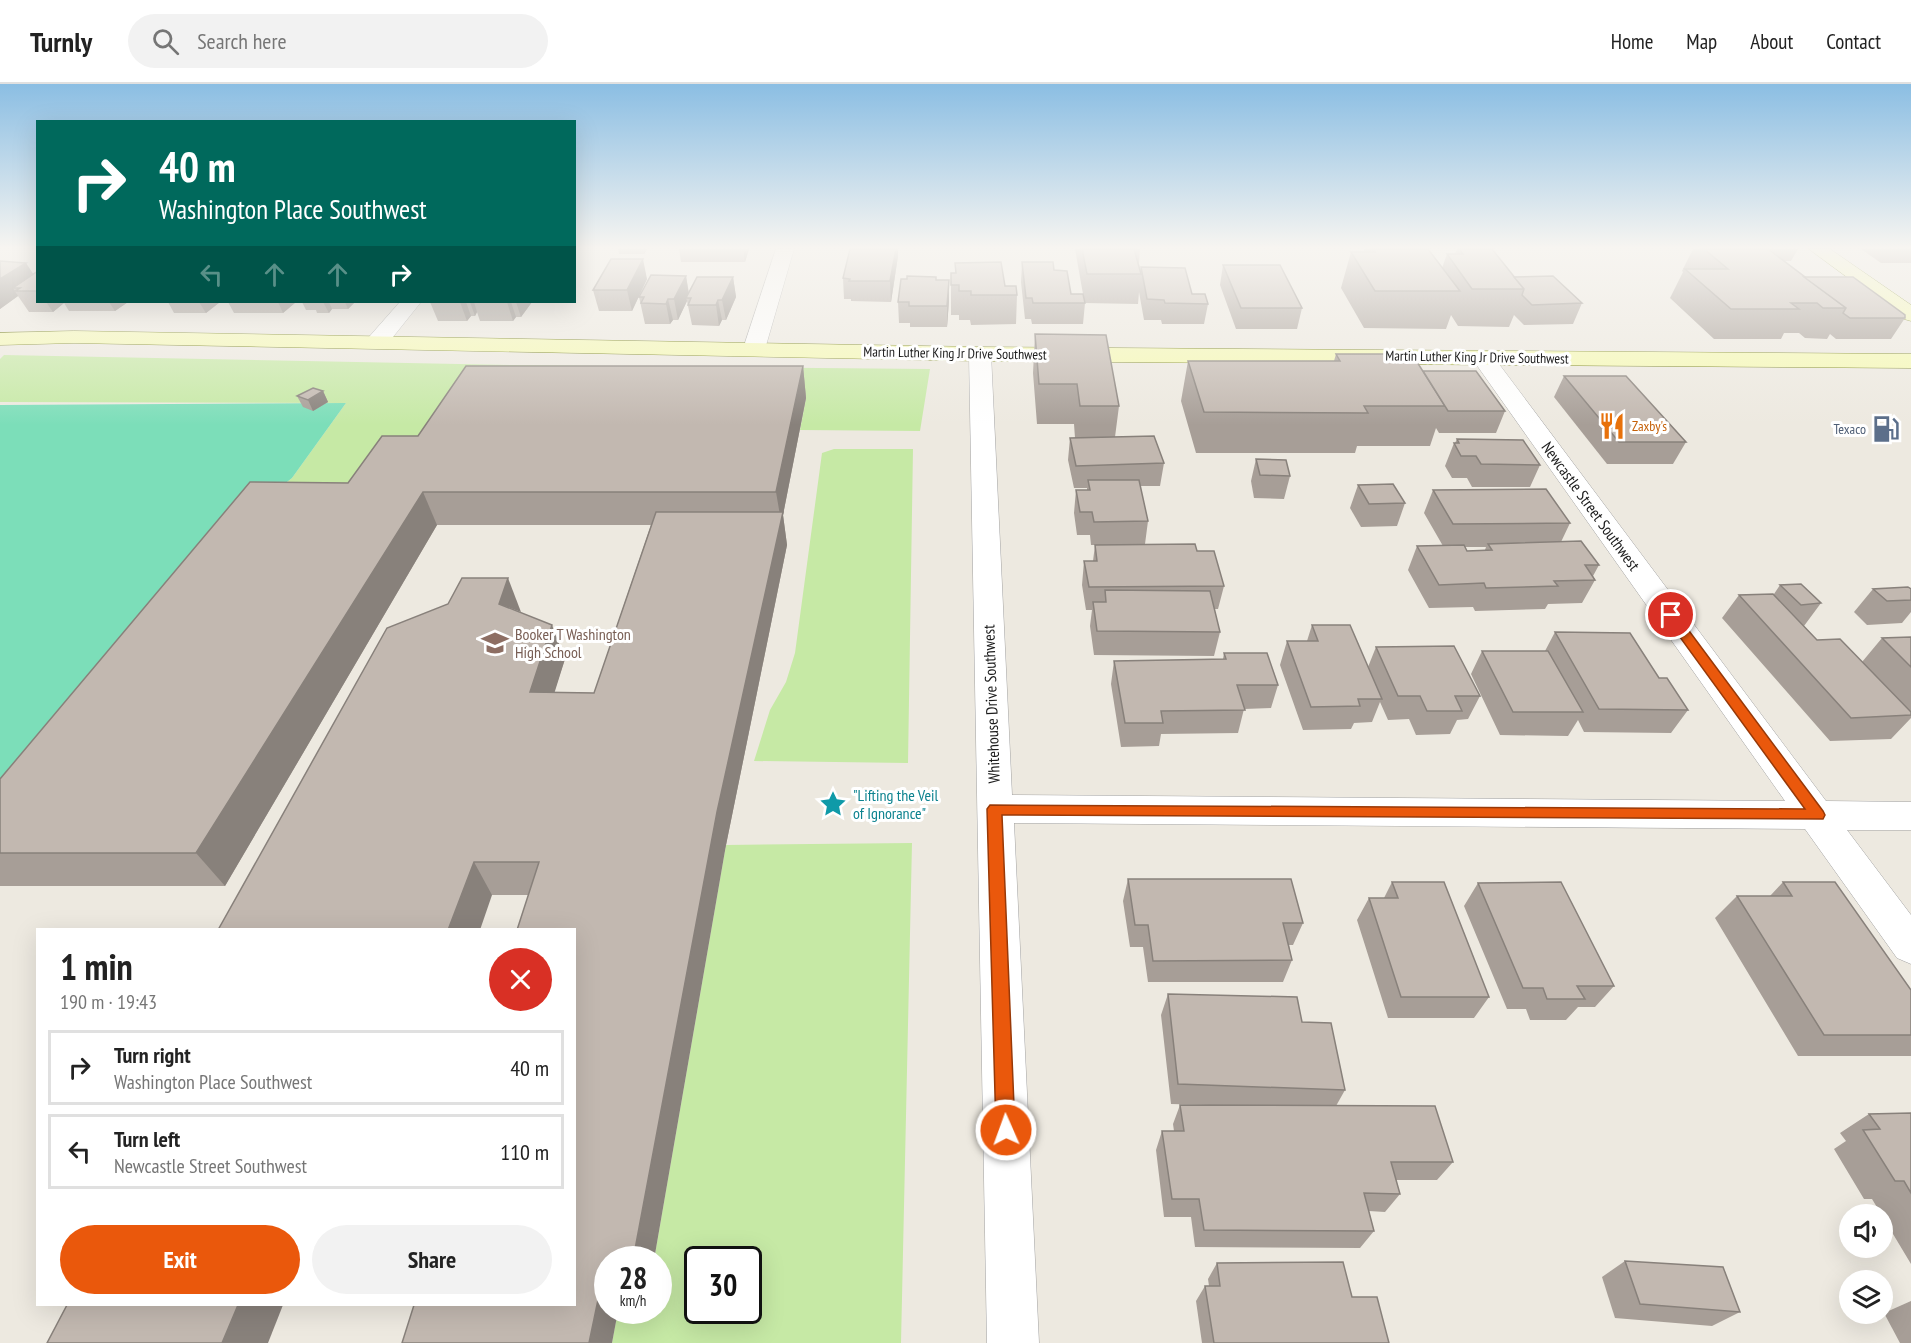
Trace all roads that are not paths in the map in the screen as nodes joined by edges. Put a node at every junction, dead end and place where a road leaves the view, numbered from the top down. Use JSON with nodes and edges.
{"nodes":[{"id":1,"x":406,"y":308,"type":"edge"},
{"id":2,"x":767,"y":308,"type":"edge"},
{"id":3,"x":0,"y":339,"type":"edge"},
{"id":4,"x":377,"y":342,"type":"junction"},
{"id":5,"x":754,"y":349,"type":"junction"},
{"id":6,"x":980,"y":354,"type":"junction"},
{"id":7,"x":1482,"y":357,"type":"junction"},
{"id":8,"x":1911,"y":361,"type":"edge"},
{"id":9,"x":995,"y":809,"type":"junction"},
{"id":10,"x":1817,"y":815,"type":"junction"},
{"id":11,"x":1911,"y":816,"type":"edge"},
{"id":12,"x":1911,"y":946,"type":"edge"},
{"id":13,"x":1013,"y":1343,"type":"edge"}],
"edges":[{"from":1,"to":4,"type":"street"},
{"from":2,"to":5,"type":"street"},
{"from":3,"to":4,"type":"main road","name":"Martin Luther King Jr Drive Southwest"},
{"from":4,"to":5,"type":"main road","name":"Martin Luther King Jr Drive Southwest"},
{"from":5,"to":6,"type":"main road","name":"Martin Luther King Jr Drive Southwest"},
{"from":6,"to":7,"type":"main road","name":"Martin Luther King Jr Drive Southwest"},
{"from":6,"to":9,"type":"street","name":"Whitehouse Drive Southwest"},
{"from":7,"to":8,"type":"main road","name":"Martin Luther King Jr Drive Southwest"},
{"from":7,"to":10,"type":"street","name":"Newcastle Street Southwest"},
{"from":9,"to":10,"type":"street"},
{"from":9,"to":13,"type":"street","name":"Whitehouse Drive Southwest"},
{"from":10,"to":11,"type":"street"},
{"from":10,"to":12,"type":"street","name":"Newcastle Street Southwest"}]}
